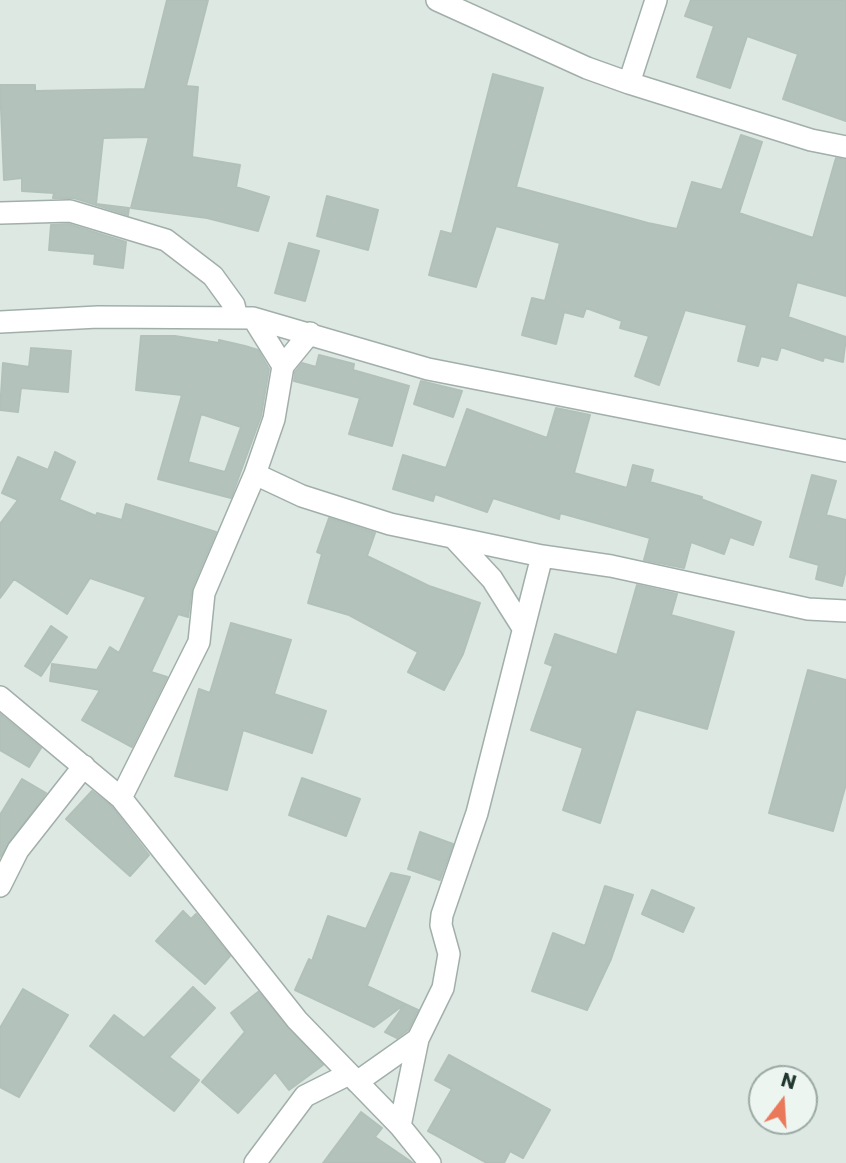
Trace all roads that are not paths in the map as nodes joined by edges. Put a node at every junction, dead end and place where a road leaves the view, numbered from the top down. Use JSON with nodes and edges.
{"nodes":[{"id":1,"x":437,"y":0,"type":"edge"},
{"id":2,"x":656,"y":0,"type":"edge"},
{"id":3,"x":629,"y":83,"type":"junction"},
{"id":4,"x":846,"y":148,"type":"edge"},
{"id":5,"x":0,"y":213,"type":"edge"},
{"id":6,"x":245,"y":318,"type":"junction"},
{"id":7,"x":0,"y":322,"type":"edge"},
{"id":8,"x":310,"y":332,"type":"junction"},
{"id":9,"x":283,"y":366,"type":"junction"},
{"id":10,"x":846,"y":452,"type":"edge"},
{"id":11,"x":255,"y":474,"type":"junction"},
{"id":12,"x":454,"y":538,"type":"junction"},
{"id":13,"x":542,"y":556,"type":"junction"},
{"id":14,"x":846,"y":611,"type":"edge"},
{"id":15,"x":523,"y":628,"type":"junction"},
{"id":16,"x":0,"y":698,"type":"edge"},
{"id":17,"x":84,"y":766,"type":"junction"},
{"id":18,"x":121,"y":798,"type":"junction"},
{"id":19,"x":0,"y":886,"type":"edge"},
{"id":20,"x":418,"y":1039,"type":"junction"},
{"id":21,"x":353,"y":1078,"type":"junction"},
{"id":22,"x":400,"y":1126,"type":"junction"},
{"id":23,"x":255,"y":1163,"type":"edge"},
{"id":24,"x":430,"y":1163,"type":"edge"}],
"edges":[{"from":1,"to":3,"type":"street"},
{"from":2,"to":3,"type":"street"},
{"from":3,"to":4,"type":"street"},
{"from":5,"to":6,"type":"street"},
{"from":6,"to":7,"type":"street"},
{"from":6,"to":8,"type":"street"},
{"from":6,"to":9,"type":"street"},
{"from":8,"to":9,"type":"street"},
{"from":8,"to":10,"type":"street"},
{"from":9,"to":11,"type":"street"},
{"from":11,"to":12,"type":"street"},
{"from":11,"to":18,"type":"street"},
{"from":12,"to":13,"type":"street"},
{"from":12,"to":15,"type":"street"},
{"from":13,"to":14,"type":"street"},
{"from":13,"to":15,"type":"street"},
{"from":15,"to":20,"type":"street"},
{"from":16,"to":17,"type":"street"},
{"from":17,"to":18,"type":"street"},
{"from":17,"to":19,"type":"street"},
{"from":18,"to":21,"type":"street"},
{"from":20,"to":21,"type":"street"},
{"from":20,"to":22,"type":"street"},
{"from":21,"to":22,"type":"street"},
{"from":21,"to":23,"type":"street"},
{"from":22,"to":24,"type":"street"}]}
